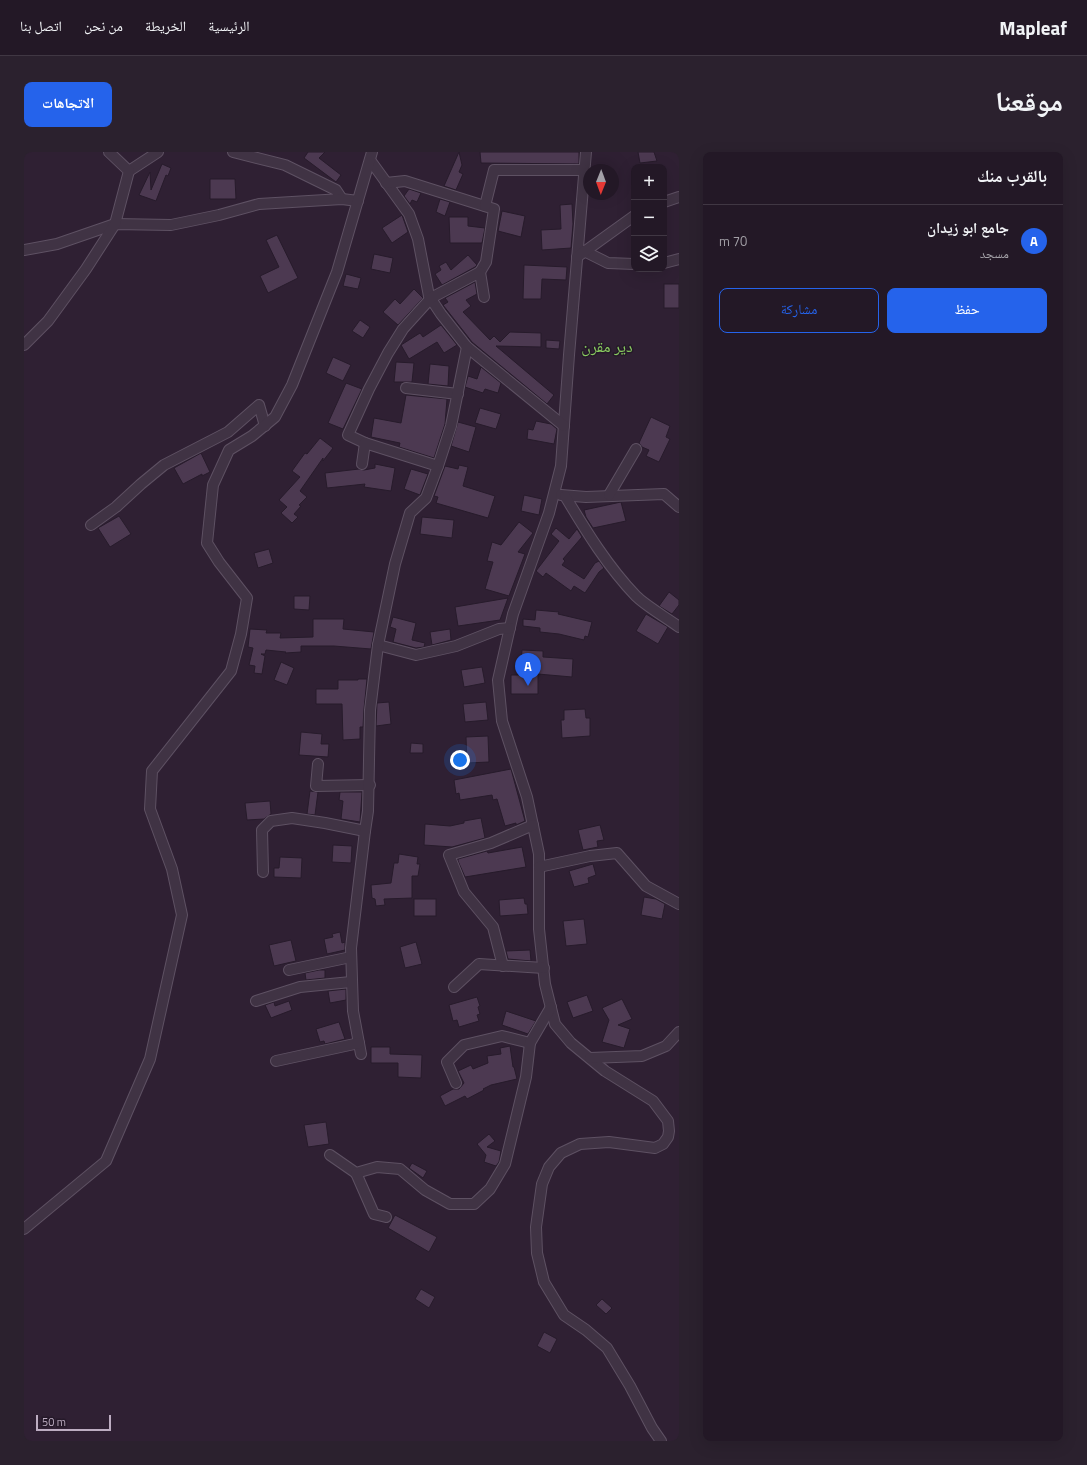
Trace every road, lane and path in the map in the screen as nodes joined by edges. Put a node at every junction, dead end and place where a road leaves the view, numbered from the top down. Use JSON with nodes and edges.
{"nodes":[{"id":1,"x":110,"y":152,"type":"edge"},
{"id":2,"x":158,"y":152,"type":"edge"},
{"id":3,"x":233,"y":152,"type":"edge"},
{"id":4,"x":586,"y":152,"type":"edge"},
{"id":5,"x":371,"y":156,"type":"edge"},
{"id":6,"x":585,"y":164,"type":"edge"},
{"id":7,"x":583,"y":170,"type":"edge"},
{"id":8,"x":129,"y":171,"type":"junction"},
{"id":9,"x":386,"y":183,"type":"junction"},
{"id":10,"x":679,"y":197,"type":"edge"},
{"id":11,"x":583,"y":198,"type":"edge"},
{"id":12,"x":342,"y":199,"type":"junction"},
{"id":13,"x":358,"y":201,"type":"junction"},
{"id":14,"x":667,"y":201,"type":"edge"},
{"id":15,"x":485,"y":206,"type":"junction"},
{"id":16,"x":631,"y":218,"type":"edge"},
{"id":17,"x":115,"y":224,"type":"junction"},
{"id":18,"x":24,"y":250,"type":"edge"},
{"id":19,"x":581,"y":254,"type":"junction"},
{"id":20,"x":679,"y":259,"type":"edge"},
{"id":21,"x":667,"y":262,"type":"edge"},
{"id":22,"x":631,"y":264,"type":"edge"},
{"id":23,"x":480,"y":272,"type":"junction"},
{"id":24,"x":484,"y":297,"type":"dead end"},
{"id":25,"x":431,"y":298,"type":"junction"},
{"id":26,"x":24,"y":345,"type":"edge"},
{"id":27,"x":467,"y":346,"type":"junction"},
{"id":28,"x":406,"y":388,"type":"dead end"},
{"id":29,"x":458,"y":394,"type":"junction"},
{"id":30,"x":264,"y":426,"type":"junction"},
{"id":31,"x":564,"y":426,"type":"junction"},
{"id":32,"x":364,"y":443,"type":"junction"},
{"id":33,"x":636,"y":449,"type":"dead end"},
{"id":34,"x":362,"y":464,"type":"dead end"},
{"id":35,"x":438,"y":466,"type":"junction"},
{"id":36,"x":554,"y":495,"type":"junction"},
{"id":37,"x":609,"y":495,"type":"junction"},
{"id":38,"x":565,"y":496,"type":"junction"},
{"id":39,"x":679,"y":507,"type":"edge"},
{"id":40,"x":91,"y":526,"type":"dead end"},
{"id":41,"x":679,"y":627,"type":"edge"},
{"id":42,"x":510,"y":628,"type":"junction"},
{"id":43,"x":378,"y":645,"type":"junction"},
{"id":44,"x":318,"y":764,"type":"dead end"},
{"id":45,"x":370,"y":785,"type":"junction"},
{"id":46,"x":533,"y":825,"type":"junction"},
{"id":47,"x":365,"y":831,"type":"junction"},
{"id":48,"x":539,"y":867,"type":"junction"},
{"id":49,"x":263,"y":872,"type":"dead end"},
{"id":50,"x":679,"y":904,"type":"edge"},
{"id":51,"x":351,"y":957,"type":"junction"},
{"id":52,"x":502,"y":966,"type":"junction"},
{"id":53,"x":544,"y":968,"type":"junction"},
{"id":54,"x":290,"y":970,"type":"dead end"},
{"id":55,"x":351,"y":982,"type":"junction"},
{"id":56,"x":454,"y":987,"type":"dead end"},
{"id":57,"x":256,"y":1001,"type":"dead end"},
{"id":58,"x":551,"y":1007,"type":"junction"},
{"id":59,"x":679,"y":1032,"type":"edge"},
{"id":60,"x":359,"y":1043,"type":"junction"},
{"id":61,"x":530,"y":1043,"type":"junction"},
{"id":62,"x":361,"y":1054,"type":"dead end"},
{"id":63,"x":590,"y":1058,"type":"junction"},
{"id":64,"x":276,"y":1061,"type":"dead end"},
{"id":65,"x":456,"y":1083,"type":"dead end"},
{"id":66,"x":330,"y":1155,"type":"dead end"},
{"id":67,"x":356,"y":1173,"type":"junction"},
{"id":68,"x":386,"y":1217,"type":"dead end"},
{"id":69,"x":24,"y":1229,"type":"edge"},
{"id":70,"x":661,"y":1441,"type":"edge"}],
"edges":[{"from":1,"to":8,"type":"street"},
{"from":2,"to":8,"type":"street"},
{"from":3,"to":12,"type":"street"},
{"from":4,"to":6,"type":"street"},
{"from":5,"to":9,"type":"street"},
{"from":5,"to":13,"type":"street"},
{"from":7,"to":15,"type":"street"},
{"from":8,"to":17,"type":"street"},
{"from":9,"to":15,"type":"street"},
{"from":9,"to":25,"type":"street"},
{"from":10,"to":14,"type":"street"},
{"from":11,"to":19,"type":"street"},
{"from":12,"to":13,"type":"street"},
{"from":12,"to":17,"type":"street"},
{"from":13,"to":30,"type":"street"},
{"from":15,"to":23,"type":"street"},
{"from":16,"to":19,"type":"street"},
{"from":17,"to":18,"type":"street"},
{"from":17,"to":26,"type":"street"},
{"from":19,"to":22,"type":"street"},
{"from":19,"to":31,"type":"street"},
{"from":20,"to":21,"type":"street"},
{"from":23,"to":24,"type":"street"},
{"from":23,"to":25,"type":"street"},
{"from":25,"to":27,"type":"street"},
{"from":25,"to":32,"type":"street"},
{"from":27,"to":29,"type":"street"},
{"from":27,"to":31,"type":"street"},
{"from":28,"to":29,"type":"street"},
{"from":29,"to":35,"type":"street"},
{"from":30,"to":40,"type":"street"},
{"from":30,"to":69,"type":"street"},
{"from":31,"to":36,"type":"street"},
{"from":32,"to":34,"type":"street"},
{"from":32,"to":35,"type":"street"},
{"from":33,"to":37,"type":"street"},
{"from":35,"to":43,"type":"street"},
{"from":36,"to":38,"type":"street"},
{"from":36,"to":42,"type":"street"},
{"from":37,"to":38,"type":"street"},
{"from":37,"to":39,"type":"street"},
{"from":38,"to":41,"type":"street"},
{"from":42,"to":43,"type":"street"},
{"from":42,"to":46,"type":"street"},
{"from":43,"to":45,"type":"street"},
{"from":44,"to":45,"type":"street"},
{"from":45,"to":47,"type":"street"},
{"from":46,"to":48,"type":"street"},
{"from":46,"to":52,"type":"street"},
{"from":47,"to":49,"type":"street"},
{"from":47,"to":51,"type":"street"},
{"from":48,"to":50,"type":"street"},
{"from":48,"to":53,"type":"street"},
{"from":51,"to":54,"type":"street"},
{"from":51,"to":55,"type":"street"},
{"from":52,"to":53,"type":"street"},
{"from":52,"to":56,"type":"street"},
{"from":53,"to":58,"type":"street"},
{"from":55,"to":57,"type":"street"},
{"from":55,"to":60,"type":"street"},
{"from":58,"to":61,"type":"street"},
{"from":58,"to":63,"type":"street"},
{"from":59,"to":63,"type":"street"},
{"from":60,"to":62,"type":"street"},
{"from":60,"to":64,"type":"street"},
{"from":61,"to":65,"type":"street"},
{"from":61,"to":67,"type":"street"},
{"from":63,"to":70,"type":"street"},
{"from":66,"to":67,"type":"street"},
{"from":67,"to":68,"type":"street"}]}
